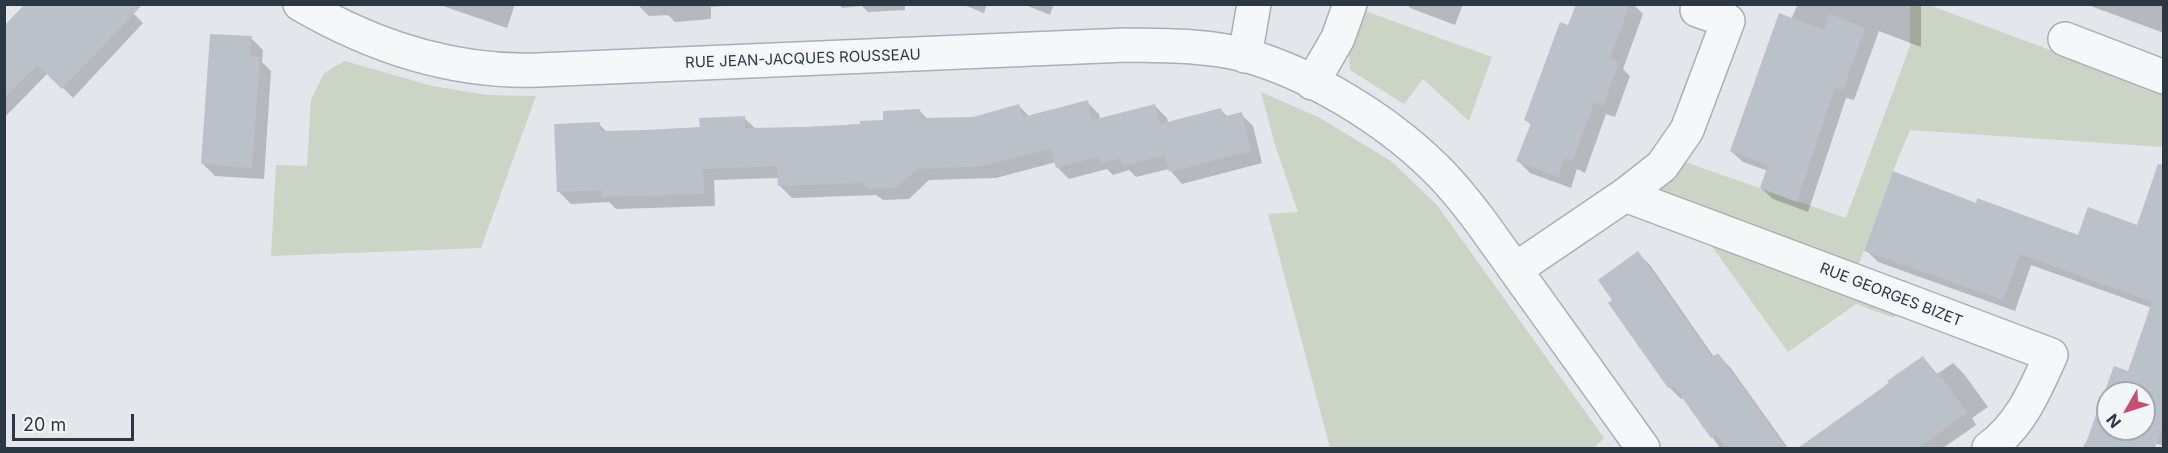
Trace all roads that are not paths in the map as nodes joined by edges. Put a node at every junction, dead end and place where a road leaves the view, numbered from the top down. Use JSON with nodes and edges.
{"nodes":[{"id":1,"x":300,"y":4,"type":"edge"},
{"id":2,"x":1254,"y":4,"type":"edge"},
{"id":3,"x":1350,"y":4,"type":"edge"},
{"id":4,"x":1697,"y":10,"type":"dead end"},
{"id":5,"x":2065,"y":39,"type":"dead end"},
{"id":6,"x":1245,"y":56,"type":"junction"},
{"id":7,"x":2163,"y":77,"type":"edge"},
{"id":8,"x":1312,"y":83,"type":"junction"},
{"id":9,"x":1625,"y":195,"type":"junction"},
{"id":10,"x":1516,"y":269,"type":"junction"},
{"id":11,"x":1642,"y":448,"type":"edge"},
{"id":12,"x":1989,"y":448,"type":"edge"}],
"edges":[{"from":1,"to":6,"type":"street","name":"RUE JEAN-JACQUES ROUSSEAU"},
{"from":2,"to":6,"type":"street"},
{"from":3,"to":8,"type":"street"},
{"from":4,"to":9,"type":"street"},
{"from":5,"to":7,"type":"street"},
{"from":6,"to":8,"type":"street","name":"RUE JEAN-JACQUES ROUSSEAU"},
{"from":8,"to":10,"type":"street","name":"RUE JEAN-JACQUES ROUSSEAU"},
{"from":9,"to":10,"type":"street"},
{"from":9,"to":12,"type":"street","name":"RUE GEORGES BIZET"},
{"from":10,"to":11,"type":"street","name":"RUE JEAN-JACQUES ROUSSEAU"}]}
